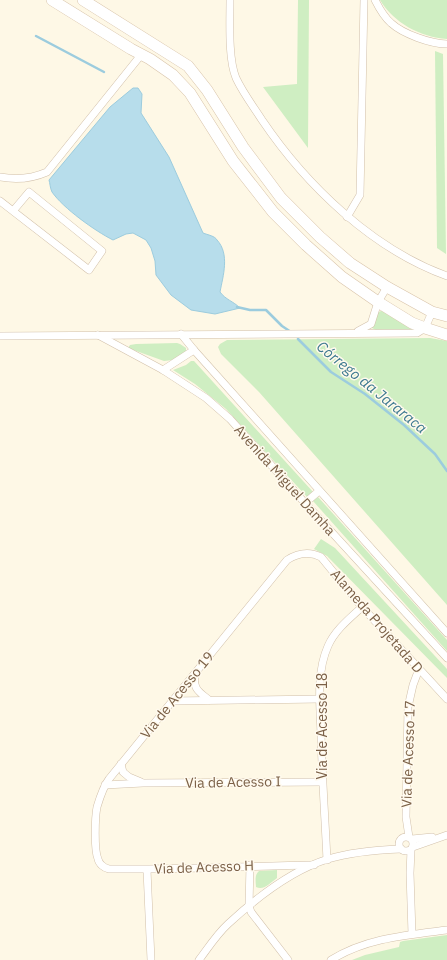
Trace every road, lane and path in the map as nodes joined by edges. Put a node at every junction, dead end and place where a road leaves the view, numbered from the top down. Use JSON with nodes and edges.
{"nodes":[{"id":1,"x":52,"y":0,"type":"edge"},
{"id":2,"x":83,"y":0,"type":"edge"},
{"id":3,"x":230,"y":0,"type":"edge"},
{"id":4,"x":364,"y":0,"type":"edge"},
{"id":5,"x":375,"y":0,"type":"edge"},
{"id":6,"x":138,"y":35,"type":"junction"},
{"id":7,"x":447,"y":44,"type":"edge"},
{"id":8,"x":158,"y":48,"type":"junction"},
{"id":9,"x":141,"y":54,"type":"junction"},
{"id":10,"x":0,"y":177,"type":"edge"},
{"id":11,"x":0,"y":201,"type":"edge"},
{"id":12,"x":13,"y":211,"type":"junction"},
{"id":13,"x":347,"y":217,"type":"junction"},
{"id":14,"x":447,"y":276,"type":"edge"},
{"id":15,"x":387,"y":287,"type":"junction"},
{"id":16,"x":378,"y":302,"type":"junction"},
{"id":17,"x":432,"y":312,"type":"junction"},
{"id":18,"x":447,"y":316,"type":"edge"},
{"id":19,"x":424,"y":328,"type":"junction"},
{"id":20,"x":356,"y":332,"type":"junction"},
{"id":21,"x":181,"y":334,"type":"junction"},
{"id":22,"x":98,"y":335,"type":"junction"},
{"id":23,"x":447,"y":335,"type":"edge"},
{"id":24,"x":0,"y":336,"type":"edge"},
{"id":25,"x":194,"y":350,"type":"junction"},
{"id":26,"x":163,"y":370,"type":"junction"},
{"id":27,"x":319,"y":491,"type":"junction"},
{"id":28,"x":305,"y":503,"type":"junction"},
{"id":29,"x":303,"y":553,"type":"joint"},
{"id":30,"x":362,"y":607,"type":"junction"},
{"id":31,"x":447,"y":633,"type":"edge"},
{"id":32,"x":447,"y":658,"type":"edge"},
{"id":33,"x":419,"y":669,"type":"junction"},
{"id":34,"x":196,"y":673,"type":"junction"},
{"id":35,"x":320,"y":699,"type":"junction"},
{"id":36,"x":447,"y":699,"type":"edge"},
{"id":37,"x":209,"y":700,"type":"junction"},
{"id":38,"x":172,"y":701,"type":"junction"},
{"id":39,"x":122,"y":764,"type":"junction"},
{"id":40,"x":322,"y":782,"type":"junction"},
{"id":41,"x":143,"y":783,"type":"junction"},
{"id":42,"x":105,"y":785,"type":"junction"},
{"id":43,"x":406,"y":817,"type":"junction"},
{"id":44,"x":446,"y":835,"type":"edge"},
{"id":45,"x":410,"y":838,"type":"junction"},
{"id":46,"x":400,"y":840,"type":"junction"},
{"id":47,"x":412,"y":848,"type":"junction"},
{"id":48,"x":380,"y":850,"type":"junction"},
{"id":49,"x":402,"y":850,"type":"junction"},
{"id":50,"x":98,"y":860,"type":"joint"},
{"id":51,"x":327,"y":860,"type":"junction"},
{"id":52,"x":314,"y":865,"type":"junction"},
{"id":53,"x":250,"y":866,"type":"junction"},
{"id":54,"x":148,"y":870,"type":"junction"},
{"id":55,"x":410,"y":873,"type":"junction"},
{"id":56,"x":249,"y":906,"type":"junction"},
{"id":57,"x":447,"y":930,"type":"edge"},
{"id":58,"x":412,"y":934,"type":"junction"},
{"id":59,"x":151,"y":960,"type":"edge"},
{"id":60,"x":199,"y":960,"type":"edge"},
{"id":61,"x":288,"y":960,"type":"edge"},
{"id":62,"x":331,"y":960,"type":"edge"}],
"edges":[{"from":1,"to":9,"type":"street"},
{"from":2,"to":6,"type":"street"},
{"from":3,"to":13,"type":"street"},
{"from":4,"to":13,"type":"street"},
{"from":5,"to":7,"type":"street"},
{"from":6,"to":8,"type":"street"},
{"from":6,"to":9,"type":"street"},
{"from":8,"to":9,"type":"street"},
{"from":8,"to":15,"type":"street"},
{"from":9,"to":10,"type":"street"},
{"from":9,"to":16,"type":"street"},
{"from":11,"to":12,"type":"street"},
{"from":12,"to":12,"type":"street"},
{"from":13,"to":14,"type":"street"},
{"from":15,"to":16,"type":"street"},
{"from":15,"to":17,"type":"street"},
{"from":16,"to":19,"type":"street"},
{"from":16,"to":20,"type":"street"},
{"from":17,"to":18,"type":"street"},
{"from":17,"to":19,"type":"street"},
{"from":19,"to":20,"type":"street"},
{"from":19,"to":23,"type":"street"},
{"from":20,"to":21,"type":"street"},
{"from":21,"to":22,"type":"street"},
{"from":21,"to":25,"type":"street","name":"Avenida Miguel Damha"},
{"from":22,"to":24,"type":"street"},
{"from":22,"to":26,"type":"street","name":"Avenida Miguel Damha"},
{"from":25,"to":26,"type":"street"},
{"from":25,"to":27,"type":"street","name":"Avenida Miguel Damha"},
{"from":26,"to":28,"type":"street","name":"Avenida Miguel Damha"},
{"from":27,"to":28,"type":"street"},
{"from":27,"to":31,"type":"street","name":"Avenida Miguel Damha"},
{"from":28,"to":32,"type":"street","name":"Avenida Miguel Damha"},
{"from":29,"to":30,"type":"street","name":"Alameda Projetada D"},
{"from":29,"to":34,"type":"street","name":"Via de Acesso 19"},
{"from":30,"to":33,"type":"street","name":"Alameda Projetada D"},
{"from":30,"to":35,"type":"street","name":"Via de Acesso 18"},
{"from":33,"to":36,"type":"street","name":"Alameda Projetada D"},
{"from":33,"to":43,"type":"street","name":"Via de Acesso 17"},
{"from":34,"to":37,"type":"street"},
{"from":34,"to":38,"type":"street","name":"Via de Acesso 19"},
{"from":35,"to":37,"type":"street"},
{"from":35,"to":40,"type":"street","name":"Via de Acesso 18"},
{"from":37,"to":38,"type":"street"},
{"from":38,"to":39,"type":"street","name":"Via de Acesso 19"},
{"from":39,"to":41,"type":"street","name":"Via de Acesso I"},
{"from":39,"to":42,"type":"street","name":"Via de Acesso 19"},
{"from":40,"to":41,"type":"street","name":"Via de Acesso I"},
{"from":40,"to":51,"type":"street","name":"Via de Acesso 18"},
{"from":41,"to":42,"type":"street","name":"Via de Acesso I"},
{"from":42,"to":50,"type":"street","name":"Via de Acesso 19"},
{"from":43,"to":45,"type":"street"},
{"from":43,"to":46,"type":"street"},
{"from":44,"to":45,"type":"street"},
{"from":44,"to":47,"type":"street"},
{"from":45,"to":46,"type":"street"},
{"from":45,"to":47,"type":"street"},
{"from":46,"to":48,"type":"street"},
{"from":46,"to":49,"type":"street"},
{"from":47,"to":49,"type":"street"},
{"from":47,"to":55,"type":"street"},
{"from":48,"to":49,"type":"street"},
{"from":48,"to":51,"type":"street"},
{"from":49,"to":55,"type":"street"},
{"from":50,"to":54,"type":"street","name":"Via de Acesso H"},
{"from":51,"to":52,"type":"street"},
{"from":52,"to":53,"type":"street","name":"Via de Acesso H"},
{"from":52,"to":56,"type":"street"},
{"from":53,"to":54,"type":"street","name":"Via de Acesso H"},
{"from":53,"to":56,"type":"street"},
{"from":54,"to":59,"type":"street"},
{"from":55,"to":58,"type":"street"},
{"from":56,"to":60,"type":"street"},
{"from":56,"to":61,"type":"street"},
{"from":57,"to":58,"type":"street"},
{"from":58,"to":62,"type":"street"}]}
